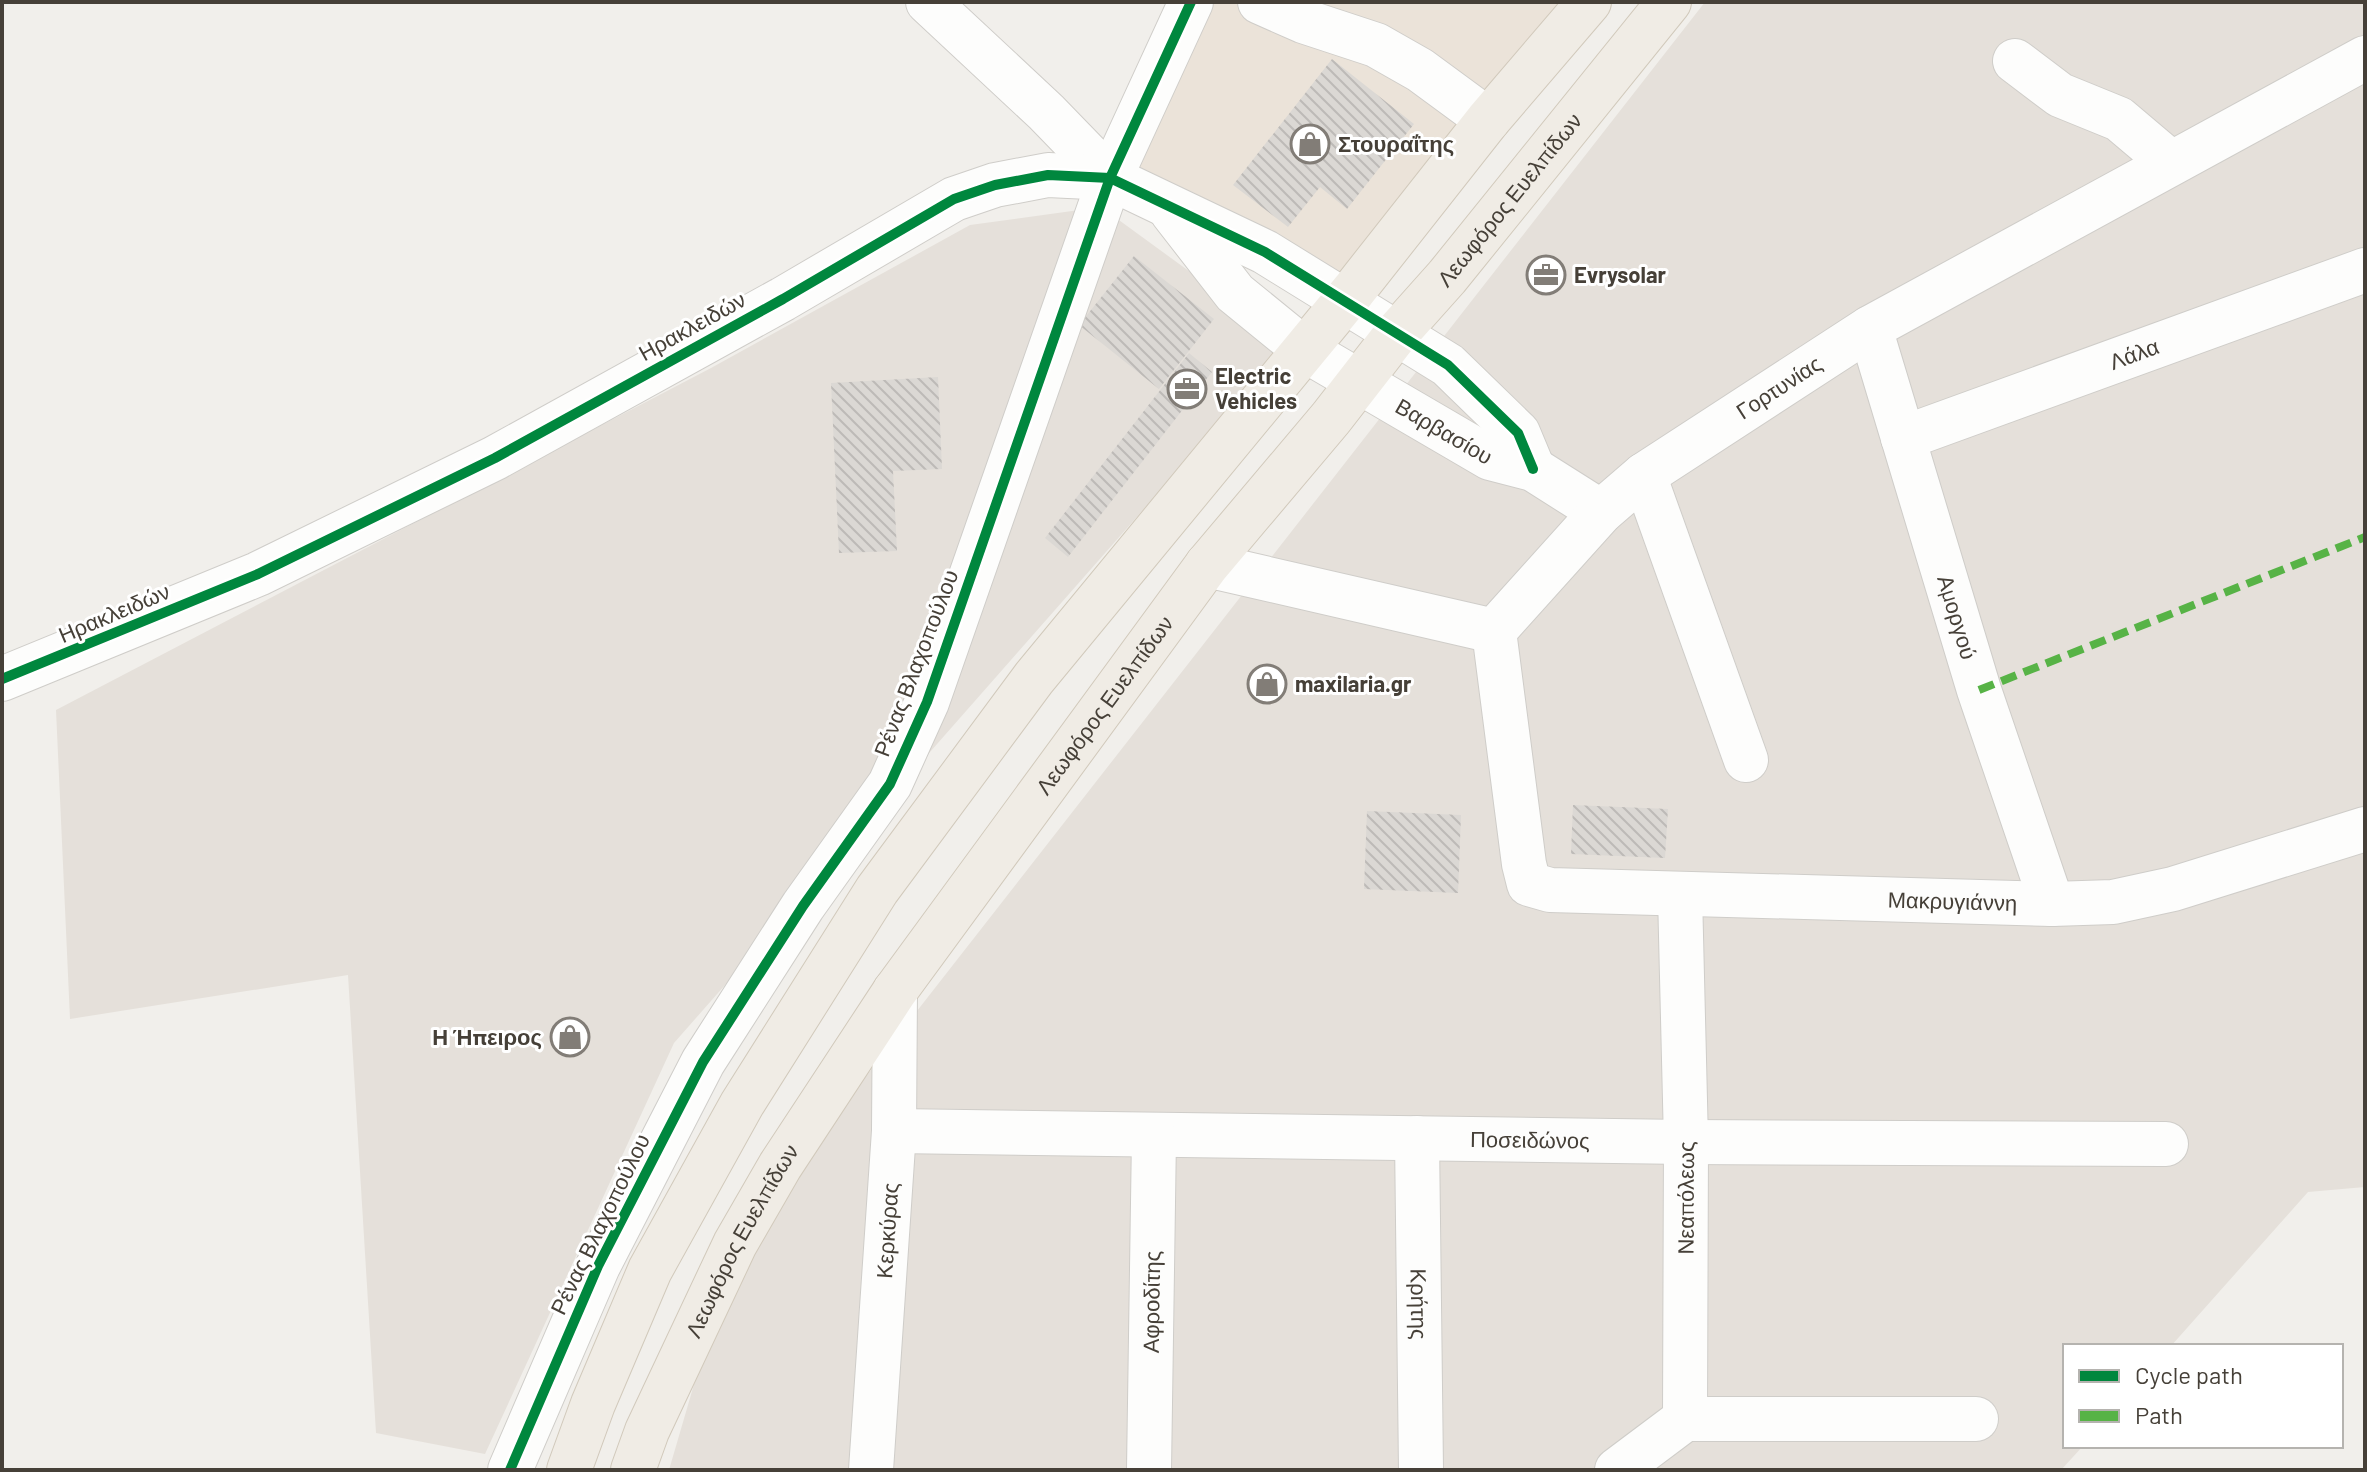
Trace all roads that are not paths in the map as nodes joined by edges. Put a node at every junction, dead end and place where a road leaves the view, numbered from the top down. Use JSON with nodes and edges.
{"nodes":[{"id":1,"x":928,"y":2,"type":"edge"},
{"id":2,"x":1191,"y":2,"type":"edge"},
{"id":3,"x":1260,"y":2,"type":"edge"},
{"id":4,"x":1589,"y":2,"type":"edge"},
{"id":5,"x":1669,"y":2,"type":"edge"},
{"id":6,"x":2365,"y":58,"type":"edge"},
{"id":7,"x":2015,"y":61,"type":"dead end"},
{"id":8,"x":1488,"y":120,"type":"junction"},
{"id":9,"x":2171,"y":163,"type":"junction"},
{"id":10,"x":1110,"y":178,"type":"junction"},
{"id":11,"x":1168,"y":207,"type":"junction"},
{"id":12,"x":2365,"y":270,"type":"edge"},
{"id":13,"x":1345,"y":300,"type":"junction"},
{"id":14,"x":1870,"y":328,"type":"junction"},
{"id":15,"x":1397,"y":333,"type":"junction"},
{"id":16,"x":1305,"y":350,"type":"junction"},
{"id":17,"x":1360,"y":383,"type":"junction"},
{"id":18,"x":1903,"y":438,"type":"junction"},
{"id":19,"x":1533,"y":469,"type":"junction"},
{"id":20,"x":1644,"y":475,"type":"junction"},
{"id":21,"x":1601,"y":512,"type":"junction"},
{"id":22,"x":1207,"y":565,"type":"junction"},
{"id":23,"x":1494,"y":631,"type":"junction"},
{"id":24,"x":2,"y":679,"type":"edge"},
{"id":25,"x":1746,"y":760,"type":"dead end"},
{"id":26,"x":2365,"y":829,"type":"edge"},
{"id":27,"x":1680,"y":894,"type":"junction"},
{"id":28,"x":2052,"y":904,"type":"junction"},
{"id":29,"x":895,"y":991,"type":"junction"},
{"id":30,"x":894,"y":1131,"type":"junction"},
{"id":31,"x":1154,"y":1136,"type":"junction"},
{"id":32,"x":1417,"y":1138,"type":"junction"},
{"id":33,"x":1686,"y":1142,"type":"junction"},
{"id":34,"x":2166,"y":1144,"type":"dead end"},
{"id":35,"x":1685,"y":1419,"type":"junction"},
{"id":36,"x":1976,"y":1419,"type":"dead end"},
{"id":37,"x":510,"y":1470,"type":"edge"},
{"id":38,"x":569,"y":1470,"type":"edge"},
{"id":39,"x":633,"y":1470,"type":"edge"},
{"id":40,"x":871,"y":1470,"type":"edge"},
{"id":41,"x":1149,"y":1470,"type":"edge"},
{"id":42,"x":1421,"y":1470,"type":"edge"},
{"id":43,"x":1617,"y":1470,"type":"edge"}],
"edges":[{"from":1,"to":10,"type":"street"},
{"from":2,"to":10,"type":"street","name":"Ρένας Βλαχοπούλου"},
{"from":3,"to":8,"type":"street"},
{"from":4,"to":8,"type":"main road"},
{"from":5,"to":15,"type":"main road","name":"Λεωφόρος Ευελπίδων"},
{"from":6,"to":9,"type":"street","name":"Γορτυνίας"},
{"from":7,"to":9,"type":"street"},
{"from":8,"to":13,"type":"main road"},
{"from":9,"to":14,"type":"street","name":"Γορτυνίας"},
{"from":10,"to":11,"type":"street","name":"Ηρακλειδών"},
{"from":10,"to":24,"type":"street","name":"Ηρακλειδών"},
{"from":10,"to":37,"type":"street","name":"Ρένας Βλαχοπούλου"},
{"from":11,"to":13,"type":"street","name":"Ηρακλειδών"},
{"from":11,"to":16,"type":"street","name":"Ηρακλειδών"},
{"from":12,"to":18,"type":"street","name":"Λάλα"},
{"from":13,"to":15,"type":"street","name":"Ηρακλειδών"},
{"from":13,"to":16,"type":"main road"},
{"from":14,"to":18,"type":"street","name":"Αμοργού"},
{"from":14,"to":20,"type":"street","name":"Γορτυνίας"},
{"from":15,"to":17,"type":"main road","name":"Λεωφόρος Ευελπίδων"},
{"from":15,"to":19,"type":"street","name":"Βαρβασίου"},
{"from":16,"to":17,"type":"street","name":"Ηρακλειδών"},
{"from":16,"to":38,"type":"main road"},
{"from":17,"to":19,"type":"street","name":"Βαρβασίου"},
{"from":17,"to":22,"type":"main road","name":"Λεωφόρος Ευελπίδων"},
{"from":18,"to":28,"type":"street","name":"Αμοργού"},
{"from":19,"to":21,"type":"street","name":"Βαρβασίου"},
{"from":20,"to":21,"type":"street","name":"Γορτυνίας"},
{"from":20,"to":25,"type":"street"},
{"from":21,"to":23,"type":"street","name":"Γορτυνίας"},
{"from":22,"to":23,"type":"street"},
{"from":22,"to":29,"type":"main road","name":"Λεωφόρος Ευελπίδων"},
{"from":23,"to":27,"type":"street","name":"Μακρυγιάννη"},
{"from":26,"to":28,"type":"street","name":"Μακρυγιάννη"},
{"from":27,"to":28,"type":"street","name":"Μακρυγιάννη"},
{"from":27,"to":33,"type":"street","name":"Νεαπόλεως"},
{"from":29,"to":30,"type":"street","name":"Κερκύρας"},
{"from":29,"to":39,"type":"main road","name":"Λεωφόρος Ευελπίδων"},
{"from":30,"to":31,"type":"street","name":"Ποσειδώνος"},
{"from":30,"to":40,"type":"street","name":"Κερκύρας"},
{"from":31,"to":32,"type":"street","name":"Ποσειδώνος"},
{"from":31,"to":41,"type":"street","name":"Αφροδίτης"},
{"from":32,"to":33,"type":"street","name":"Ποσειδώνος"},
{"from":32,"to":42,"type":"street","name":"Κρήτης"},
{"from":33,"to":34,"type":"street","name":"Ποσειδώνος"},
{"from":33,"to":35,"type":"street","name":"Νεαπόλεως"},
{"from":35,"to":36,"type":"street"},
{"from":35,"to":43,"type":"street"}]}
